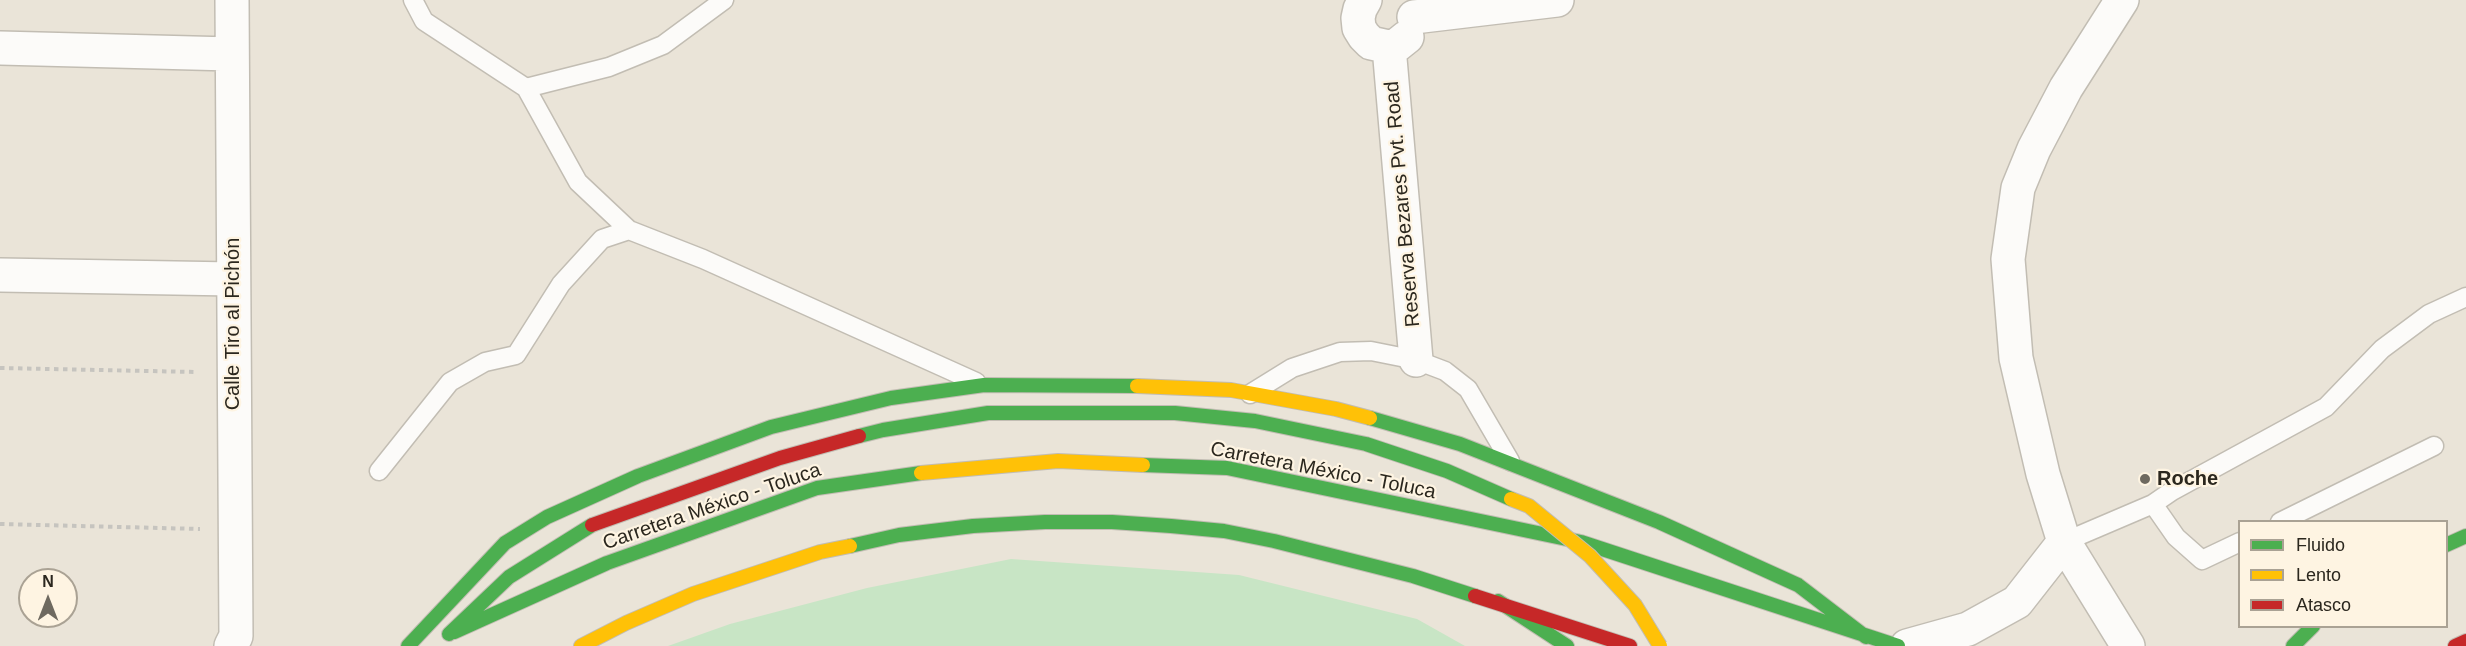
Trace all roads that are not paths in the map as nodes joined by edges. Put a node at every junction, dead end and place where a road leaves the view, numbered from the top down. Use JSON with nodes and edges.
{"nodes":[{"id":1,"x":232,"y":0,"type":"edge"},
{"id":2,"x":413,"y":0,"type":"edge"},
{"id":3,"x":724,"y":0,"type":"edge"},
{"id":4,"x":1365,"y":0,"type":"edge"},
{"id":5,"x":1557,"y":0,"type":"edge"},
{"id":6,"x":2122,"y":0,"type":"edge"},
{"id":7,"x":1411,"y":8,"type":"edge"},
{"id":8,"x":1389,"y":47,"type":"junction"},
{"id":9,"x":0,"y":48,"type":"edge"},
{"id":10,"x":231,"y":54,"type":"junction"},
{"id":11,"x":526,"y":88,"type":"junction"},
{"id":12,"x":629,"y":230,"type":"junction"},
{"id":13,"x":0,"y":275,"type":"edge"},
{"id":14,"x":233,"y":279,"type":"junction"},
{"id":15,"x":2466,"y":297,"type":"edge"},
{"id":16,"x":1416,"y":360,"type":"junction"},
{"id":17,"x":984,"y":385,"type":"junction"},
{"id":18,"x":1250,"y":394,"type":"junction"},
{"id":19,"x":2434,"y":446,"type":"dead end"},
{"id":20,"x":1513,"y":465,"type":"junction"},
{"id":21,"x":379,"y":471,"type":"dead end"},
{"id":22,"x":2153,"y":504,"type":"junction"},
{"id":23,"x":2284,"y":520,"type":"edge"},
{"id":24,"x":2466,"y":536,"type":"edge"},
{"id":25,"x":2064,"y":542,"type":"junction"},
{"id":26,"x":2238,"y":543,"type":"edge"},
{"id":27,"x":2448,"y":544,"type":"edge"},
{"id":28,"x":1498,"y":601,"type":"junction"},
{"id":29,"x":2312,"y":628,"type":"edge"},
{"id":30,"x":1866,"y":637,"type":"junction"},
{"id":31,"x":2466,"y":641,"type":"edge"},
{"id":32,"x":231,"y":646,"type":"edge"},
{"id":33,"x":408,"y":646,"type":"edge"},
{"id":34,"x":581,"y":646,"type":"edge"},
{"id":35,"x":1567,"y":646,"type":"edge"},
{"id":36,"x":1630,"y":646,"type":"edge"},
{"id":37,"x":1660,"y":646,"type":"edge"},
{"id":38,"x":1898,"y":646,"type":"edge"},
{"id":39,"x":1907,"y":646,"type":"edge"},
{"id":40,"x":2128,"y":646,"type":"edge"},
{"id":41,"x":2294,"y":646,"type":"edge"},
{"id":42,"x":2455,"y":646,"type":"edge"}],
"edges":[{"from":1,"to":10,"type":"street","name":"Calle Tiro al Pichón"},
{"from":2,"to":11,"type":"lane"},
{"from":3,"to":11,"type":"lane"},
{"from":4,"to":8,"type":"street"},
{"from":5,"to":7,"type":"street"},
{"from":6,"to":25,"type":"street"},
{"from":7,"to":8,"type":"street"},
{"from":8,"to":16,"type":"street","name":"Reserva Bezares Pvt. Road"},
{"from":9,"to":10,"type":"street"},
{"from":10,"to":14,"type":"street","name":"Calle Tiro al Pichón"},
{"from":11,"to":12,"type":"lane"},
{"from":12,"to":17,"type":"lane"},
{"from":12,"to":21,"type":"lane"},
{"from":13,"to":14,"type":"street"},
{"from":14,"to":32,"type":"street","name":"Calle Tiro al Pichón"},
{"from":15,"to":22,"type":"lane"},
{"from":16,"to":18,"type":"lane"},
{"from":16,"to":20,"type":"lane"},
{"from":17,"to":18,"type":"main road"},
{"from":17,"to":33,"type":"main road"},
{"from":18,"to":20,"type":"main road"},
{"from":19,"to":23,"type":"lane"},
{"from":20,"to":30,"type":"main road"},
{"from":22,"to":25,"type":"lane"},
{"from":22,"to":26,"type":"lane"},
{"from":24,"to":27,"type":"main road"},
{"from":25,"to":39,"type":"street"},
{"from":25,"to":40,"type":"street"},
{"from":28,"to":34,"type":"main road"},
{"from":28,"to":35,"type":"main road"},
{"from":28,"to":36,"type":"main road"},
{"from":29,"to":41,"type":"main road"},
{"from":30,"to":37,"type":"main road","name":"Carretera México - Toluca","bridge":true},
{"from":30,"to":38,"type":"main road","name":"Carretera México - Toluca"},
{"from":31,"to":42,"type":"main road"}]}
